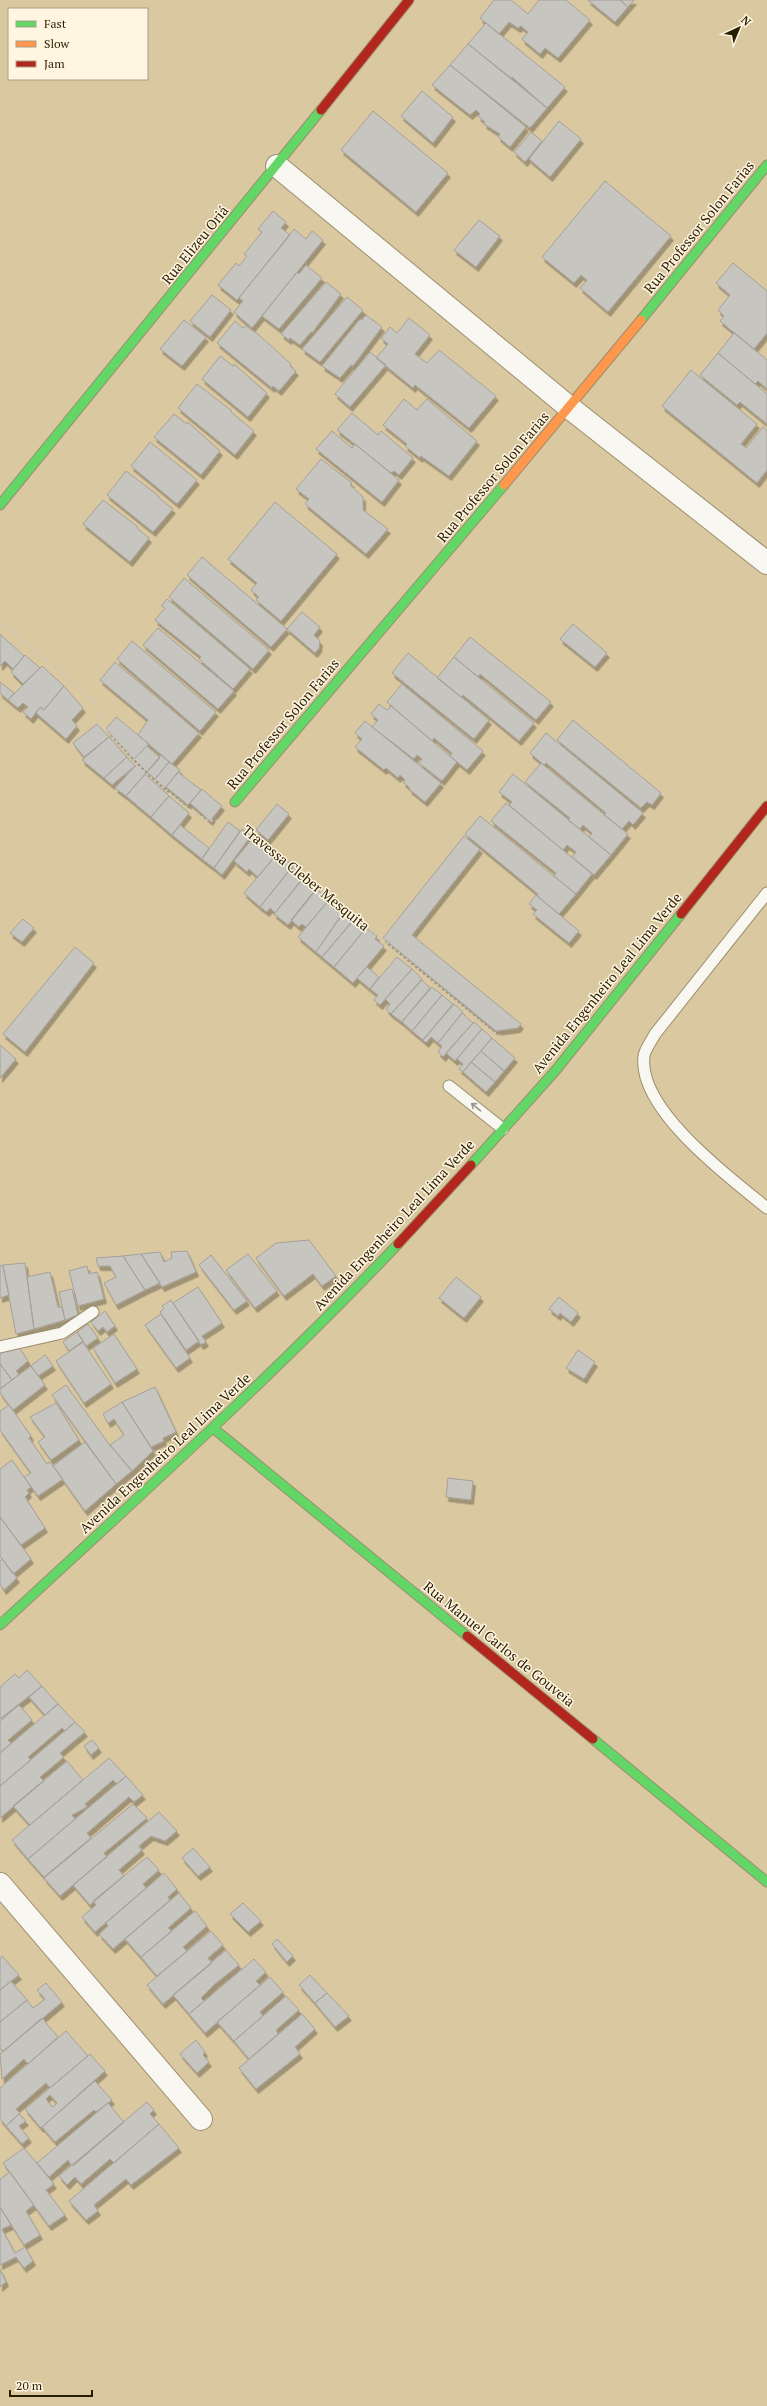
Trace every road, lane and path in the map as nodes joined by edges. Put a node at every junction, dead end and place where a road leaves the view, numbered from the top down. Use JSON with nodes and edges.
{"nodes":[{"id":1,"x":409,"y":0,"type":"edge"},
{"id":2,"x":767,"y":165,"type":"edge"},
{"id":3,"x":277,"y":166,"type":"junction"},
{"id":4,"x":570,"y":408,"type":"junction"},
{"id":5,"x":0,"y":505,"type":"edge"},
{"id":6,"x":767,"y":563,"type":"edge"},
{"id":7,"x":0,"y":621,"type":"edge"},
{"id":8,"x":235,"y":802,"type":"dead end"},
{"id":9,"x":767,"y":806,"type":"edge"},
{"id":10,"x":225,"y":820,"type":"dead end"},
{"id":11,"x":239,"y":823,"type":"dead end"},
{"id":12,"x":767,"y":893,"type":"edge"},
{"id":13,"x":556,"y":1070,"type":"junction"},
{"id":14,"x":449,"y":1086,"type":"dead end"},
{"id":15,"x":503,"y":1129,"type":"junction"},
{"id":16,"x":767,"y":1208,"type":"edge"},
{"id":17,"x":93,"y":1312,"type":"dead end"},
{"id":18,"x":0,"y":1347,"type":"edge"},
{"id":19,"x":214,"y":1428,"type":"junction"},
{"id":20,"x":0,"y":1625,"type":"edge"},
{"id":21,"x":767,"y":1882,"type":"edge"},
{"id":22,"x":0,"y":1884,"type":"edge"},
{"id":23,"x":201,"y":2119,"type":"dead end"}],
"edges":[{"from":1,"to":3,"type":"street","name":"Rua Elizeu Oriá"},
{"from":2,"to":4,"type":"street","name":"Rua Professor Solon Farias"},
{"from":3,"to":4,"type":"street"},
{"from":3,"to":5,"type":"street","name":"Rua Elizeu Oriá"},
{"from":4,"to":6,"type":"street"},
{"from":4,"to":8,"type":"street","name":"Rua Professor Solon Farias"},
{"from":7,"to":10,"type":"path","name":"Travessa Cleber Mesquita"},
{"from":9,"to":13,"type":"street","name":"Avenida Engenheiro Leal Lima Verde"},
{"from":11,"to":13,"type":"path","name":"Travessa Cleber Mesquita"},
{"from":12,"to":16,"type":"lane"},
{"from":13,"to":15,"type":"street","name":"Avenida Engenheiro Leal Lima Verde"},
{"from":15,"to":14,"type":"lane","one_way":true},
{"from":15,"to":19,"type":"street","name":"Avenida Engenheiro Leal Lima Verde"},
{"from":17,"to":18,"type":"lane"},
{"from":19,"to":20,"type":"street","name":"Avenida Engenheiro Leal Lima Verde"},
{"from":19,"to":21,"type":"street","name":"Rua Manuel Carlos de Gouveia"},
{"from":22,"to":23,"type":"street"}]}
